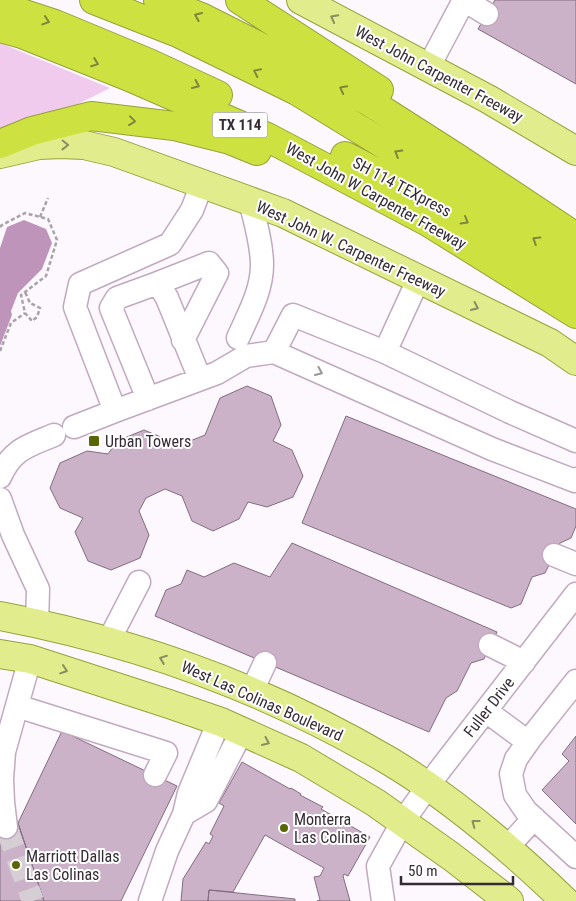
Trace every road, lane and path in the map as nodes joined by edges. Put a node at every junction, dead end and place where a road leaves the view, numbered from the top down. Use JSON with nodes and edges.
{"nodes":[{"id":1,"x":94,"y":0,"type":"edge"},
{"id":2,"x":158,"y":0,"type":"edge"},
{"id":3,"x":240,"y":0,"type":"edge"},
{"id":4,"x":301,"y":0,"type":"edge"},
{"id":5,"x":464,"y":0,"type":"edge"},
{"id":6,"x":0,"y":6,"type":"edge"},
{"id":7,"x":487,"y":14,"type":"dead end"},
{"id":8,"x":0,"y":28,"type":"edge"},
{"id":9,"x":428,"y":68,"type":"junction"},
{"id":10,"x":0,"y":144,"type":"edge"},
{"id":11,"x":576,"y":151,"type":"edge"},
{"id":12,"x":0,"y":154,"type":"edge"},
{"id":13,"x":202,"y":184,"type":"junction"},
{"id":14,"x":48,"y":198,"type":"dead end"},
{"id":15,"x":250,"y":201,"type":"junction"},
{"id":16,"x":40,"y":217,"type":"junction"},
{"id":17,"x":576,"y":221,"type":"edge"},
{"id":18,"x":0,"y":227,"type":"edge"},
{"id":19,"x":576,"y":237,"type":"edge"},
{"id":20,"x":469,"y":247,"type":"junction"},
{"id":21,"x":576,"y":267,"type":"edge"},
{"id":22,"x":418,"y":280,"type":"junction"},
{"id":23,"x":158,"y":283,"type":"junction"},
{"id":24,"x":576,"y":290,"type":"edge"},
{"id":25,"x":25,"y":292,"type":"junction"},
{"id":26,"x":25,"y":313,"type":"junction"},
{"id":27,"x":576,"y":314,"type":"edge"},
{"id":28,"x":238,"y":338,"type":"dead end"},
{"id":29,"x":184,"y":340,"type":"junction"},
{"id":30,"x":0,"y":351,"type":"edge"},
{"id":31,"x":274,"y":352,"type":"junction"},
{"id":32,"x":385,"y":352,"type":"junction"},
{"id":33,"x":576,"y":361,"type":"edge"},
{"id":34,"x":200,"y":379,"type":"junction"},
{"id":35,"x":148,"y":398,"type":"junction"},
{"id":36,"x":115,"y":411,"type":"junction"},
{"id":37,"x":576,"y":441,"type":"edge"},
{"id":38,"x":0,"y":477,"type":"edge"},
{"id":39,"x":576,"y":480,"type":"edge"},
{"id":40,"x":0,"y":499,"type":"edge"},
{"id":41,"x":554,"y":555,"type":"dead end"},
{"id":42,"x":576,"y":564,"type":"edge"},
{"id":43,"x":139,"y":582,"type":"dead end"},
{"id":44,"x":576,"y":594,"type":"edge"},
{"id":45,"x":0,"y":616,"type":"edge"},
{"id":46,"x":37,"y":625,"type":"junction"},
{"id":47,"x":108,"y":642,"type":"junction"},
{"id":48,"x":490,"y":645,"type":"dead end"},
{"id":49,"x":0,"y":654,"type":"edge"},
{"id":50,"x":30,"y":659,"type":"junction"},
{"id":51,"x":524,"y":662,"type":"junction"},
{"id":52,"x":265,"y":663,"type":"dead end"},
{"id":53,"x":576,"y":680,"type":"edge"},
{"id":54,"x":251,"y":693,"type":"junction"},
{"id":55,"x":17,"y":706,"type":"junction"},
{"id":56,"x":486,"y":711,"type":"junction"},
{"id":57,"x":232,"y":727,"type":"junction"},
{"id":58,"x":528,"y":742,"type":"junction"},
{"id":59,"x":156,"y":776,"type":"dead end"},
{"id":60,"x":428,"y":787,"type":"junction"},
{"id":61,"x":534,"y":818,"type":"junction"},
{"id":62,"x":403,"y":822,"type":"junction"},
{"id":63,"x":6,"y":827,"type":"tunnel mouth"},
{"id":64,"x":506,"y":848,"type":"junction"},
{"id":65,"x":576,"y":857,"type":"edge"},
{"id":66,"x":380,"y":900,"type":"edge"},
{"id":67,"x":150,"y":901,"type":"edge"},
{"id":68,"x":509,"y":901,"type":"edge"},
{"id":69,"x":565,"y":901,"type":"edge"}],
"edges":[{"from":21,"to":1,"type":"highway","name":"SH 114 TEXpress","one_way":true},
{"from":19,"to":2,"type":"highway","one_way":true},
{"from":3,"to":17,"type":"highway"},
{"from":9,"to":4,"type":"main road","name":"West John Carpenter Freeway","one_way":true},
{"from":5,"to":7,"type":"street"},
{"from":5,"to":9,"type":"street"},
{"from":6,"to":24,"type":"highway","name":"SH 114 TEXpress","one_way":true},
{"from":8,"to":20,"type":"highway","name":"West John W Carpenter Freeway","number":"TX 114","one_way":true},
{"from":9,"to":11,"type":"main road","name":"West John Carpenter Freeway"},
{"from":10,"to":20,"type":"highway","one_way":true},
{"from":12,"to":13,"type":"main road","name":"West John W. Carpenter Freeway","one_way":true},
{"from":13,"to":15,"type":"main road","name":"West John W. Carpenter Freeway"},
{"from":13,"to":36,"type":"street"},
{"from":14,"to":16,"type":"path"},
{"from":15,"to":22,"type":"main road","name":"West John W. Carpenter Freeway"},
{"from":15,"to":28,"type":"street"},
{"from":16,"to":18,"type":"path"},
{"from":16,"to":25,"type":"path"},
{"from":20,"to":27,"type":"highway","name":"West John W Carpenter Freeway","number":"TX 114"},
{"from":22,"to":32,"type":"street"},
{"from":22,"to":33,"type":"main road","name":"West John W. Carpenter Freeway","one_way":true},
{"from":23,"to":29,"type":"street"},
{"from":23,"to":29,"type":"street"},
{"from":23,"to":35,"type":"street"},
{"from":25,"to":26,"type":"path"},
{"from":25,"to":26,"type":"path"},
{"from":26,"to":30,"type":"path"},
{"from":29,"to":34,"type":"street"},
{"from":31,"to":32,"type":"street"},
{"from":31,"to":34,"type":"street"},
{"from":31,"to":39,"type":"street","one_way":true},
{"from":32,"to":37,"type":"street"},
{"from":34,"to":35,"type":"street"},
{"from":35,"to":36,"type":"street"},
{"from":36,"to":38,"type":"street"},
{"from":40,"to":46,"type":"street"},
{"from":41,"to":42,"type":"street"},
{"from":43,"to":47,"type":"street"},
{"from":44,"to":51,"type":"street","name":"Fuller Drive"},
{"from":45,"to":46,"type":"main road","name":"West Las Colinas Boulevard"},
{"from":46,"to":47,"type":"main road","name":"West Las Colinas Boulevard"},
{"from":46,"to":50,"type":"main road"},
{"from":54,"to":47,"type":"main road","name":"West Las Colinas Boulevard","one_way":true},
{"from":48,"to":51,"type":"street"},
{"from":49,"to":50,"type":"main road"},
{"from":50,"to":55,"type":"street"},
{"from":50,"to":57,"type":"main road","one_way":true},
{"from":51,"to":56,"type":"street","name":"Fuller Drive"},
{"from":52,"to":54,"type":"street"},
{"from":53,"to":58,"type":"street"},
{"from":54,"to":57,"type":"main road"},
{"from":54,"to":60,"type":"main road","name":"West Las Colinas Boulevard"},
{"from":55,"to":59,"type":"street"},
{"from":55,"to":63,"type":"street"},
{"from":56,"to":58,"type":"street"},
{"from":56,"to":60,"type":"street","name":"Fuller Drive"},
{"from":57,"to":62,"type":"main road","one_way":true},
{"from":57,"to":67,"type":"street"},
{"from":58,"to":61,"type":"street"},
{"from":60,"to":62,"type":"street","name":"Fuller Drive"},
{"from":64,"to":60,"type":"main road","name":"West Las Colinas Boulevard","one_way":true},
{"from":61,"to":64,"type":"street"},
{"from":61,"to":65,"type":"street"},
{"from":62,"to":66,"type":"street","name":"Fuller Drive"},
{"from":62,"to":68,"type":"main road"},
{"from":64,"to":69,"type":"main road","name":"West Las Colinas Boulevard"}]}
